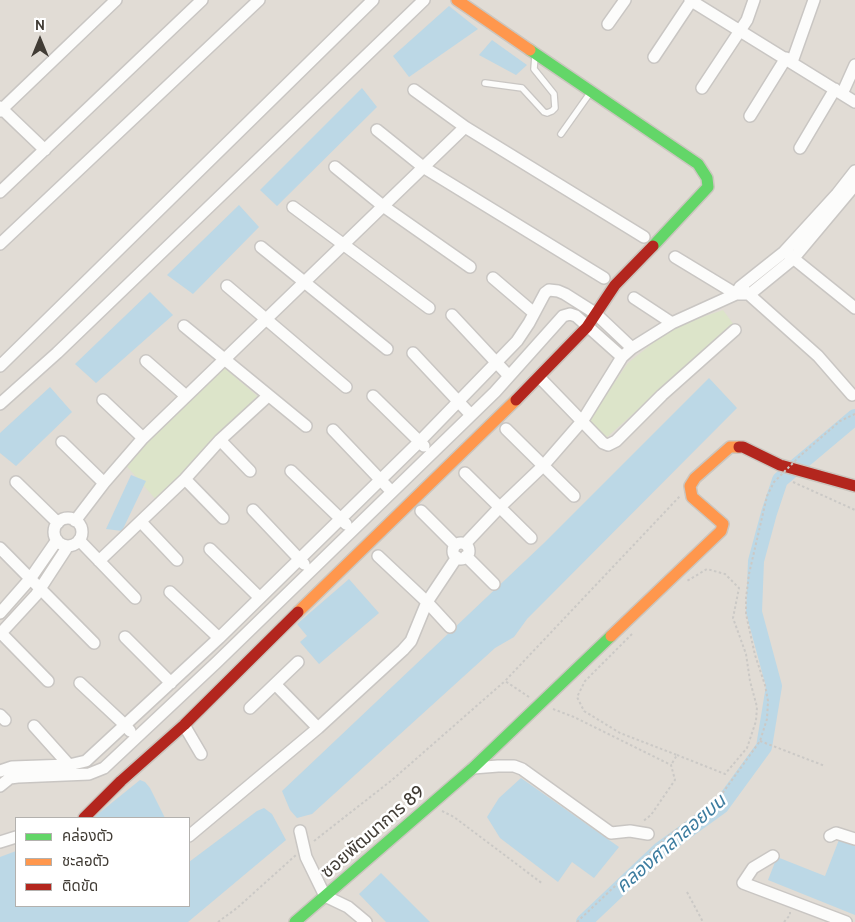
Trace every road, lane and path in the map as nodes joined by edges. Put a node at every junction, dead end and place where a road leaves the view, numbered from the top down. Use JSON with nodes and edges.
{"nodes":[{"id":1,"x":116,"y":0,"type":"edge"},
{"id":2,"x":202,"y":0,"type":"edge"},
{"id":3,"x":259,"y":0,"type":"edge"},
{"id":4,"x":373,"y":0,"type":"edge"},
{"id":5,"x":424,"y":0,"type":"edge"},
{"id":6,"x":457,"y":0,"type":"edge"},
{"id":7,"x":624,"y":0,"type":"edge"},
{"id":8,"x":691,"y":0,"type":"edge"},
{"id":9,"x":754,"y":0,"type":"edge"},
{"id":10,"x":814,"y":0,"type":"edge"},
{"id":11,"x":608,"y":24,"type":"dead end"},
{"id":12,"x":740,"y":30,"type":"junction"},
{"id":13,"x":535,"y":54,"type":"junction"},
{"id":14,"x":654,"y":58,"type":"dead end"},
{"id":15,"x":789,"y":60,"type":"junction"},
{"id":16,"x":855,"y":65,"type":"edge"},
{"id":17,"x":485,"y":83,"type":"dead end"},
{"id":18,"x":702,"y":88,"type":"dead end"},
{"id":19,"x":414,"y":90,"type":"dead end"},
{"id":20,"x":591,"y":92,"type":"junction"},
{"id":21,"x":839,"y":92,"type":"junction"},
{"id":22,"x":855,"y":102,"type":"edge"},
{"id":23,"x":1,"y":109,"type":"edge"},
{"id":24,"x":750,"y":116,"type":"dead end"},
{"id":25,"x":466,"y":126,"type":"junction"},
{"id":26,"x":377,"y":130,"type":"dead end"},
{"id":27,"x":561,"y":134,"type":"dead end"},
{"id":28,"x":800,"y":148,"type":"dead end"},
{"id":29,"x":45,"y":150,"type":"junction"},
{"id":30,"x":335,"y":167,"type":"dead end"},
{"id":31,"x":423,"y":167,"type":"junction"},
{"id":32,"x":855,"y":171,"type":"edge"},
{"id":33,"x":855,"y":185,"type":"edge"},
{"id":34,"x":0,"y":192,"type":"edge"},
{"id":35,"x":383,"y":206,"type":"junction"},
{"id":36,"x":293,"y":207,"type":"dead end"},
{"id":37,"x":644,"y":237,"type":"dead end"},
{"id":38,"x":0,"y":244,"type":"edge"},
{"id":39,"x":342,"y":245,"type":"junction"},
{"id":40,"x":261,"y":247,"type":"dead end"},
{"id":41,"x":789,"y":255,"type":"junction"},
{"id":42,"x":675,"y":258,"type":"dead end"},
{"id":43,"x":470,"y":267,"type":"dead end"},
{"id":44,"x":493,"y":278,"type":"dead end"},
{"id":45,"x":604,"y":278,"type":"dead end"},
{"id":46,"x":303,"y":282,"type":"junction"},
{"id":47,"x":227,"y":286,"type":"dead end"},
{"id":48,"x":738,"y":291,"type":"junction"},
{"id":49,"x":750,"y":294,"type":"junction"},
{"id":50,"x":634,"y":298,"type":"dead end"},
{"id":51,"x":429,"y":308,"type":"dead end"},
{"id":52,"x":855,"y":308,"type":"edge"},
{"id":53,"x":534,"y":313,"type":"junction"},
{"id":54,"x":595,"y":313,"type":"junction"},
{"id":55,"x":452,"y":315,"type":"dead end"},
{"id":56,"x":268,"y":319,"type":"junction"},
{"id":57,"x":672,"y":322,"type":"junction"},
{"id":58,"x":184,"y":326,"type":"dead end"},
{"id":59,"x":587,"y":327,"type":"junction"},
{"id":60,"x":736,"y":330,"type":"dead end"},
{"id":61,"x":632,"y":348,"type":"junction"},
{"id":62,"x":387,"y":349,"type":"dead end"},
{"id":63,"x":413,"y":353,"type":"dead end"},
{"id":64,"x":622,"y":357,"type":"junction"},
{"id":65,"x":225,"y":360,"type":"junction"},
{"id":66,"x":146,"y":361,"type":"dead end"},
{"id":67,"x":496,"y":363,"type":"junction"},
{"id":68,"x":0,"y":366,"type":"edge"},
{"id":69,"x":509,"y":376,"type":"junction"},
{"id":70,"x":542,"y":380,"type":"dead end"},
{"id":71,"x":346,"y":387,"type":"dead end"},
{"id":72,"x":852,"y":395,"type":"dead end"},
{"id":73,"x":186,"y":396,"type":"junction"},
{"id":74,"x":268,"y":396,"type":"junction"},
{"id":75,"x":373,"y":396,"type":"dead end"},
{"id":76,"x":103,"y":400,"type":"dead end"},
{"id":77,"x":458,"y":401,"type":"junction"},
{"id":78,"x":0,"y":404,"type":"edge"},
{"id":79,"x":855,"y":414,"type":"edge"},
{"id":80,"x":471,"y":415,"type":"junction"},
{"id":81,"x":583,"y":420,"type":"junction"},
{"id":82,"x":306,"y":426,"type":"dead end"},
{"id":83,"x":506,"y":429,"type":"dead end"},
{"id":84,"x":333,"y":430,"type":"dead end"},
{"id":85,"x":143,"y":438,"type":"junction"},
{"id":86,"x":220,"y":440,"type":"junction"},
{"id":87,"x":62,"y":442,"type":"dead end"},
{"id":88,"x":419,"y":442,"type":"junction"},
{"id":89,"x":432,"y":454,"type":"junction"},
{"id":90,"x":543,"y":466,"type":"junction"},
{"id":91,"x":788,"y":467,"type":"junction"},
{"id":92,"x":250,"y":471,"type":"dead end"},
{"id":93,"x":291,"y":471,"type":"dead end"},
{"id":94,"x":465,"y":473,"type":"dead end"},
{"id":95,"x":185,"y":479,"type":"junction"},
{"id":96,"x":379,"y":480,"type":"junction"},
{"id":97,"x":789,"y":480,"type":"dead end"},
{"id":98,"x":16,"y":482,"type":"dead end"},
{"id":99,"x":104,"y":483,"type":"junction"},
{"id":100,"x":690,"y":486,"type":"junction"},
{"id":101,"x":855,"y":486,"type":"edge"},
{"id":102,"x":392,"y":492,"type":"junction"},
{"id":103,"x":574,"y":496,"type":"dead end"},
{"id":104,"x":500,"y":507,"type":"junction"},
{"id":105,"x":253,"y":510,"type":"dead end"},
{"id":106,"x":855,"y":510,"type":"edge"},
{"id":107,"x":421,"y":511,"type":"dead end"},
{"id":108,"x":223,"y":518,"type":"dead end"},
{"id":109,"x":341,"y":519,"type":"junction"},
{"id":110,"x":75,"y":521,"type":"junction"},
{"id":111,"x":141,"y":522,"type":"junction"},
{"id":112,"x":58,"y":523,"type":"junction"},
{"id":113,"x":353,"y":530,"type":"junction"},
{"id":114,"x":531,"y":538,"type":"dead end"},
{"id":115,"x":56,"y":540,"type":"junction"},
{"id":116,"x":79,"y":540,"type":"junction"},
{"id":117,"x":68,"y":546,"type":"junction"},
{"id":118,"x":0,"y":548,"type":"edge"},
{"id":119,"x":210,"y":549,"type":"dead end"},
{"id":120,"x":461,"y":551,"type":"junction"},
{"id":121,"x":378,"y":556,"type":"dead end"},
{"id":122,"x":299,"y":559,"type":"junction"},
{"id":123,"x":177,"y":560,"type":"dead end"},
{"id":124,"x":99,"y":561,"type":"junction"},
{"id":125,"x":311,"y":570,"type":"junction"},
{"id":126,"x":30,"y":579,"type":"junction"},
{"id":127,"x":494,"y":584,"type":"dead end"},
{"id":128,"x":684,"y":584,"type":"dead end"},
{"id":129,"x":40,"y":589,"type":"junction"},
{"id":130,"x":170,"y":592,"type":"dead end"},
{"id":131,"x":135,"y":598,"type":"dead end"},
{"id":132,"x":260,"y":598,"type":"junction"},
{"id":133,"x":427,"y":602,"type":"junction"},
{"id":134,"x":0,"y":613,"type":"edge"},
{"id":135,"x":450,"y":627,"type":"dead end"},
{"id":136,"x":0,"y":633,"type":"edge"},
{"id":137,"x":632,"y":634,"type":"dead end"},
{"id":138,"x":125,"y":637,"type":"dead end"},
{"id":139,"x":219,"y":638,"type":"junction"},
{"id":140,"x":94,"y":643,"type":"dead end"},
{"id":141,"x":298,"y":662,"type":"dead end"},
{"id":142,"x":505,"y":680,"type":"junction"},
{"id":143,"x":48,"y":681,"type":"dead end"},
{"id":144,"x":80,"y":683,"type":"dead end"},
{"id":145,"x":171,"y":683,"type":"junction"},
{"id":146,"x":275,"y":684,"type":"junction"},
{"id":147,"x":540,"y":704,"type":"junction"},
{"id":148,"x":250,"y":708,"type":"dead end"},
{"id":149,"x":125,"y":725,"type":"junction"},
{"id":150,"x":34,"y":726,"type":"dead end"},
{"id":151,"x":184,"y":726,"type":"junction"},
{"id":152,"x":318,"y":728,"type":"junction"},
{"id":153,"x":135,"y":739,"type":"junction"},
{"id":154,"x":760,"y":741,"type":"junction"},
{"id":155,"x":201,"y":754,"type":"dead end"},
{"id":156,"x":677,"y":755,"type":"junction"},
{"id":157,"x":70,"y":765,"type":"junction"},
{"id":158,"x":671,"y":765,"type":"junction"},
{"id":159,"x":825,"y":766,"type":"dead end"},
{"id":160,"x":473,"y":768,"type":"junction"},
{"id":161,"x":0,"y":771,"type":"edge"},
{"id":162,"x":0,"y":786,"type":"edge"},
{"id":163,"x":431,"y":805,"type":"junction"},
{"id":164,"x":85,"y":817,"type":"edge"},
{"id":165,"x":300,"y":831,"type":"dead end"},
{"id":166,"x":630,"y":831,"type":"junction"},
{"id":167,"x":648,"y":834,"type":"dead end"},
{"id":168,"x":190,"y":835,"type":"edge"},
{"id":169,"x":830,"y":836,"type":"dead end"},
{"id":170,"x":15,"y":837,"type":"edge"},
{"id":171,"x":855,"y":839,"type":"edge"},
{"id":172,"x":0,"y":842,"type":"edge"},
{"id":173,"x":305,"y":848,"type":"junction"},
{"id":174,"x":774,"y":856,"type":"dead end"},
{"id":175,"x":543,"y":884,"type":"dead end"},
{"id":176,"x":688,"y":892,"type":"dead end"},
{"id":177,"x":325,"y":896,"type":"junction"},
{"id":178,"x":218,"y":922,"type":"edge"},
{"id":179,"x":295,"y":922,"type":"edge"},
{"id":180,"x":366,"y":922,"type":"edge"},
{"id":181,"x":577,"y":922,"type":"edge"},
{"id":182,"x":704,"y":922,"type":"edge"},
{"id":183,"x":846,"y":922,"type":"edge"}],
"edges":[{"from":1,"to":23,"type":"street"},
{"from":2,"to":29,"type":"street"},
{"from":3,"to":38,"type":"street"},
{"from":4,"to":68,"type":"street"},
{"from":5,"to":78,"type":"street"},
{"from":6,"to":13,"type":"street"},
{"from":7,"to":11,"type":"street"},
{"from":8,"to":12,"type":"street"},
{"from":8,"to":14,"type":"street"},
{"from":9,"to":12,"type":"street"},
{"from":10,"to":15,"type":"street"},
{"from":12,"to":15,"type":"street"},
{"from":12,"to":18,"type":"street"},
{"from":13,"to":17,"type":"lane"},
{"from":13,"to":20,"type":"street"},
{"from":15,"to":21,"type":"street"},
{"from":15,"to":24,"type":"street"},
{"from":16,"to":21,"type":"street"},
{"from":19,"to":25,"type":"street"},
{"from":20,"to":27,"type":"lane"},
{"from":20,"to":54,"type":"street"},
{"from":21,"to":22,"type":"street"},
{"from":21,"to":28,"type":"street"},
{"from":23,"to":29,"type":"street"},
{"from":25,"to":31,"type":"street"},
{"from":25,"to":37,"type":"street"},
{"from":26,"to":31,"type":"street"},
{"from":29,"to":34,"type":"street"},
{"from":30,"to":35,"type":"street"},
{"from":31,"to":35,"type":"street"},
{"from":31,"to":45,"type":"street"},
{"from":32,"to":41,"type":"street"},
{"from":33,"to":41,"type":"street"},
{"from":35,"to":39,"type":"street"},
{"from":35,"to":43,"type":"street"},
{"from":36,"to":39,"type":"street"},
{"from":39,"to":46,"type":"street"},
{"from":39,"to":51,"type":"street"},
{"from":40,"to":46,"type":"street"},
{"from":41,"to":48,"type":"street"},
{"from":41,"to":49,"type":"street"},
{"from":41,"to":52,"type":"street"},
{"from":42,"to":48,"type":"street"},
{"from":44,"to":53,"type":"street"},
{"from":46,"to":56,"type":"street"},
{"from":46,"to":62,"type":"street"},
{"from":47,"to":56,"type":"street"},
{"from":48,"to":49,"type":"street"},
{"from":48,"to":57,"type":"street"},
{"from":49,"to":72,"type":"street"},
{"from":50,"to":57,"type":"street"},
{"from":53,"to":54,"type":"street"},
{"from":53,"to":67,"type":"street"},
{"from":54,"to":59,"type":"street"},
{"from":54,"to":61,"type":"street"},
{"from":55,"to":67,"type":"street"},
{"from":56,"to":65,"type":"street"},
{"from":56,"to":71,"type":"street"},
{"from":57,"to":61,"type":"street"},
{"from":58,"to":65,"type":"street"},
{"from":59,"to":64,"type":"street"},
{"from":59,"to":69,"type":"street"},
{"from":59,"to":151,"type":"street"},
{"from":60,"to":81,"type":"street"},
{"from":61,"to":64,"type":"street"},
{"from":63,"to":77,"type":"street"},
{"from":64,"to":81,"type":"street"},
{"from":65,"to":73,"type":"street"},
{"from":65,"to":74,"type":"street"},
{"from":66,"to":73,"type":"street"},
{"from":67,"to":69,"type":"street"},
{"from":67,"to":77,"type":"street"},
{"from":69,"to":80,"type":"street"},
{"from":70,"to":81,"type":"street"},
{"from":73,"to":85,"type":"street"},
{"from":74,"to":82,"type":"street"},
{"from":74,"to":86,"type":"street"},
{"from":75,"to":88,"type":"street"},
{"from":76,"to":85,"type":"street"},
{"from":77,"to":80,"type":"street"},
{"from":77,"to":88,"type":"street"},
{"from":79,"to":91,"type":"path","bridge":true},
{"from":80,"to":89,"type":"street"},
{"from":81,"to":90,"type":"street"},
{"from":83,"to":90,"type":"street"},
{"from":84,"to":96,"type":"street"},
{"from":85,"to":99,"type":"street"},
{"from":86,"to":92,"type":"street"},
{"from":86,"to":95,"type":"street"},
{"from":87,"to":99,"type":"street"},
{"from":88,"to":89,"type":"street"},
{"from":88,"to":96,"type":"street"},
{"from":89,"to":102,"type":"street"},
{"from":90,"to":103,"type":"street"},
{"from":90,"to":104,"type":"street"},
{"from":91,"to":100,"type":"street"},
{"from":91,"to":101,"type":"street"},
{"from":91,"to":154,"type":"path","bridge":true},
{"from":93,"to":109,"type":"street"},
{"from":94,"to":104,"type":"street"},
{"from":95,"to":108,"type":"street"},
{"from":95,"to":111,"type":"street"},
{"from":96,"to":102,"type":"street"},
{"from":96,"to":109,"type":"street"},
{"from":97,"to":106,"type":"path"},
{"from":98,"to":112,"type":"street"},
{"from":99,"to":110,"type":"street"},
{"from":100,"to":142,"type":"path"},
{"from":100,"to":147,"type":"street","name":"ซอยพัฒนาการ 89"},
{"from":102,"to":113,"type":"street"},
{"from":104,"to":114,"type":"street"},
{"from":104,"to":120,"type":"street"},
{"from":105,"to":122,"type":"street"},
{"from":107,"to":120,"type":"street"},
{"from":109,"to":113,"type":"street"},
{"from":109,"to":122,"type":"street"},
{"from":110,"to":112,"type":"street"},
{"from":110,"to":116,"type":"street"},
{"from":111,"to":123,"type":"street"},
{"from":111,"to":124,"type":"street"},
{"from":112,"to":115,"type":"street"},
{"from":113,"to":125,"type":"street"},
{"from":115,"to":117,"type":"street"},
{"from":115,"to":126,"type":"street"},
{"from":116,"to":117,"type":"street"},
{"from":116,"to":124,"type":"street"},
{"from":117,"to":129,"type":"street"},
{"from":118,"to":126,"type":"street"},
{"from":119,"to":132,"type":"street"},
{"from":120,"to":127,"type":"street"},
{"from":120,"to":133,"type":"street"},
{"from":121,"to":133,"type":"street"},
{"from":122,"to":125,"type":"street"},
{"from":122,"to":132,"type":"street"},
{"from":124,"to":131,"type":"street"},
{"from":125,"to":153,"type":"street"},
{"from":126,"to":129,"type":"street"},
{"from":126,"to":134,"type":"street"},
{"from":128,"to":156,"type":"path"},
{"from":129,"to":136,"type":"street"},
{"from":129,"to":140,"type":"street"},
{"from":130,"to":139,"type":"street"},
{"from":132,"to":139,"type":"street"},
{"from":133,"to":135,"type":"street"},
{"from":133,"to":152,"type":"street"},
{"from":136,"to":143,"type":"street"},
{"from":137,"to":156,"type":"path"},
{"from":138,"to":145,"type":"street"},
{"from":139,"to":145,"type":"street"},
{"from":141,"to":146,"type":"street"},
{"from":142,"to":147,"type":"path"},
{"from":142,"to":173,"type":"path"},
{"from":144,"to":149,"type":"street"},
{"from":145,"to":149,"type":"street"},
{"from":146,"to":148,"type":"street"},
{"from":146,"to":152,"type":"street"},
{"from":147,"to":158,"type":"path"},
{"from":147,"to":160,"type":"street","name":"ซอยพัฒนาการ 89"},
{"from":149,"to":153,"type":"street"},
{"from":149,"to":157,"type":"street"},
{"from":150,"to":157,"type":"street"},
{"from":151,"to":155,"type":"street"},
{"from":151,"to":164,"type":"street"},
{"from":152,"to":168,"type":"street"},
{"from":153,"to":162,"type":"street"},
{"from":154,"to":159,"type":"path"},
{"from":154,"to":181,"type":"path","bridge":true},
{"from":156,"to":158,"type":"path"},
{"from":157,"to":161,"type":"street"},
{"from":158,"to":166,"type":"path"},
{"from":160,"to":163,"type":"street","name":"ซอยพัฒนาการ 89"},
{"from":160,"to":166,"type":"street"},
{"from":163,"to":175,"type":"path"},
{"from":163,"to":177,"type":"street","name":"ซอยพัฒนาการ 89"},
{"from":165,"to":173,"type":"street"},
{"from":166,"to":167,"type":"street"},
{"from":169,"to":171,"type":"street"},
{"from":170,"to":172,"type":"street"},
{"from":173,"to":177,"type":"street"},
{"from":173,"to":178,"type":"path"},
{"from":174,"to":183,"type":"street"},
{"from":176,"to":182,"type":"path"},
{"from":177,"to":179,"type":"street","name":"ซอยพัฒนาการ 89"},
{"from":177,"to":180,"type":"street"}]}
